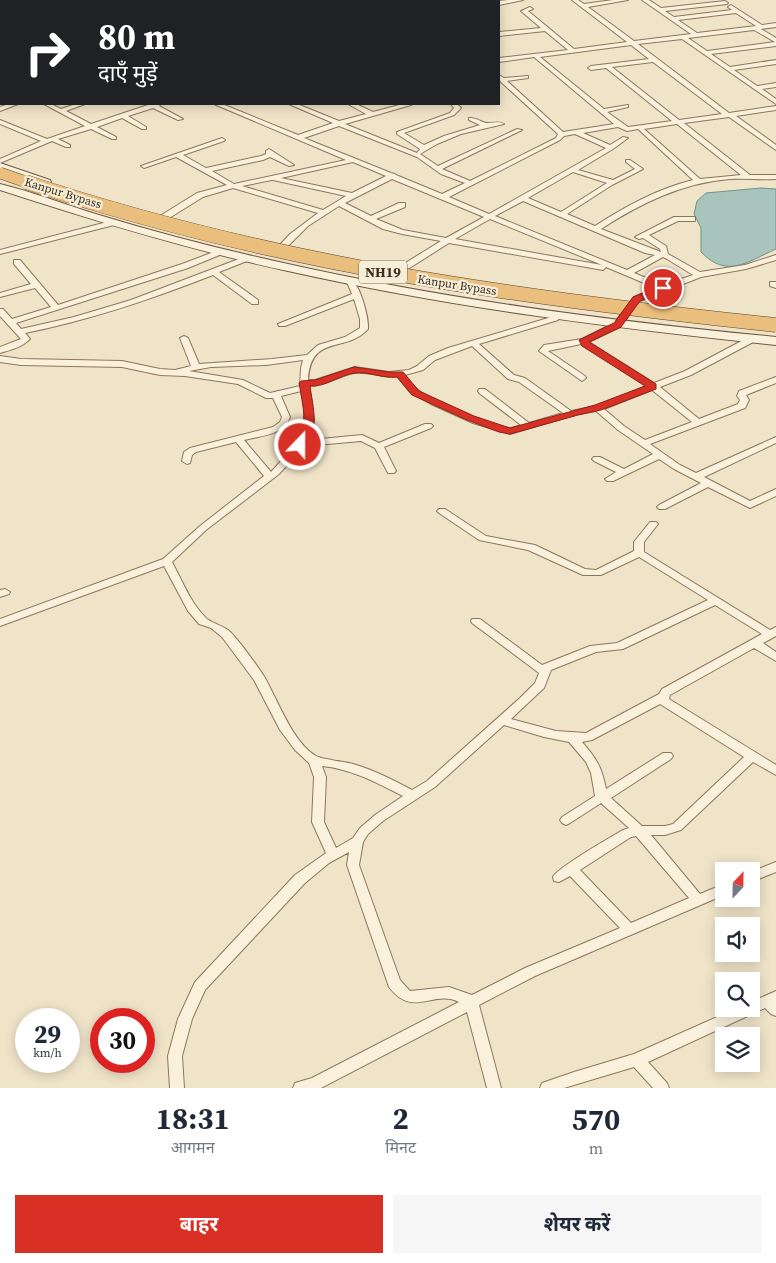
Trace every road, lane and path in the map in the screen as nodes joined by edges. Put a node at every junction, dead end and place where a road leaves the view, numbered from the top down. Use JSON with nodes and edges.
{"nodes":[{"id":1,"x":520,"y":0,"type":"edge"},
{"id":2,"x":575,"y":0,"type":"edge"},
{"id":3,"x":625,"y":0,"type":"edge"},
{"id":4,"x":645,"y":0,"type":"edge"},
{"id":5,"x":722,"y":2,"type":"edge"},
{"id":6,"x":500,"y":3,"type":"edge"},
{"id":7,"x":582,"y":6,"type":"junction"},
{"id":8,"x":530,"y":8,"type":"dead end"},
{"id":9,"x":660,"y":10,"type":"junction"},
{"id":10,"x":736,"y":11,"type":"junction"},
{"id":11,"x":673,"y":19,"type":"junction"},
{"id":12,"x":776,"y":25,"type":"edge"},
{"id":13,"x":758,"y":28,"type":"junction"},
{"id":14,"x":546,"y":29,"type":"junction"},
{"id":15,"x":500,"y":34,"type":"edge"},
{"id":16,"x":696,"y":36,"type":"junction"},
{"id":17,"x":683,"y":37,"type":"junction"},
{"id":18,"x":776,"y":42,"type":"edge"},
{"id":19,"x":634,"y":43,"type":"junction"},
{"id":20,"x":573,"y":51,"type":"junction"},
{"id":21,"x":705,"y":53,"type":"junction"},
{"id":22,"x":536,"y":56,"type":"junction"},
{"id":23,"x":500,"y":60,"type":"edge"},
{"id":24,"x":654,"y":60,"type":"junction"},
{"id":25,"x":776,"y":62,"type":"edge"},
{"id":26,"x":607,"y":66,"type":"junction"},
{"id":27,"x":591,"y":68,"type":"dead end"},
{"id":28,"x":728,"y":68,"type":"junction"},
{"id":29,"x":526,"y":77,"type":"dead end"},
{"id":30,"x":500,"y":79,"type":"edge"},
{"id":31,"x":776,"y":85,"type":"edge"},
{"id":32,"x":756,"y":88,"type":"junction"},
{"id":33,"x":776,"y":102,"type":"edge"},
{"id":34,"x":12,"y":105,"type":"edge"},
{"id":35,"x":49,"y":105,"type":"edge"},
{"id":36,"x":79,"y":105,"type":"edge"},
{"id":37,"x":153,"y":105,"type":"edge"},
{"id":38,"x":158,"y":105,"type":"edge"},
{"id":39,"x":219,"y":105,"type":"edge"},
{"id":40,"x":295,"y":105,"type":"edge"},
{"id":41,"x":353,"y":105,"type":"edge"},
{"id":42,"x":403,"y":105,"type":"edge"},
{"id":43,"x":455,"y":105,"type":"edge"},
{"id":44,"x":626,"y":106,"type":"dead end"},
{"id":45,"x":776,"y":108,"type":"edge"},
{"id":46,"x":0,"y":109,"type":"edge"},
{"id":47,"x":60,"y":111,"type":"junction"},
{"id":48,"x":602,"y":111,"type":"junction"},
{"id":49,"x":372,"y":114,"type":"junction"},
{"id":50,"x":122,"y":115,"type":"junction"},
{"id":51,"x":730,"y":115,"type":"junction"},
{"id":52,"x":471,"y":118,"type":"dead end"},
{"id":53,"x":180,"y":119,"type":"dead end"},
{"id":54,"x":0,"y":122,"type":"edge"},
{"id":55,"x":678,"y":122,"type":"junction"},
{"id":56,"x":340,"y":123,"type":"junction"},
{"id":57,"x":501,"y":124,"type":"dead end"},
{"id":58,"x":486,"y":125,"type":"junction"},
{"id":59,"x":619,"y":125,"type":"junction"},
{"id":60,"x":88,"y":126,"type":"junction"},
{"id":61,"x":144,"y":128,"type":"dead end"},
{"id":62,"x":640,"y":128,"type":"junction"},
{"id":63,"x":519,"y":130,"type":"dead end"},
{"id":64,"x":576,"y":132,"type":"junction"},
{"id":65,"x":562,"y":134,"type":"junction"},
{"id":66,"x":299,"y":137,"type":"junction"},
{"id":67,"x":114,"y":138,"type":"dead end"},
{"id":68,"x":624,"y":138,"type":"dead end"},
{"id":69,"x":49,"y":140,"type":"junction"},
{"id":70,"x":222,"y":140,"type":"dead end"},
{"id":71,"x":68,"y":146,"type":"dead end"},
{"id":72,"x":424,"y":148,"type":"junction"},
{"id":73,"x":611,"y":148,"type":"junction"},
{"id":74,"x":776,"y":148,"type":"edge"},
{"id":75,"x":177,"y":156,"type":"junction"},
{"id":76,"x":419,"y":156,"type":"junction"},
{"id":77,"x":356,"y":159,"type":"junction"},
{"id":78,"x":0,"y":161,"type":"edge"},
{"id":79,"x":628,"y":161,"type":"dead end"},
{"id":80,"x":291,"y":165,"type":"dead end"},
{"id":81,"x":0,"y":166,"type":"edge"},
{"id":82,"x":144,"y":166,"type":"dead end"},
{"id":83,"x":437,"y":169,"type":"junction"},
{"id":84,"x":572,"y":170,"type":"junction"},
{"id":85,"x":204,"y":171,"type":"junction"},
{"id":86,"x":0,"y":173,"type":"edge"},
{"id":87,"x":394,"y":175,"type":"junction"},
{"id":88,"x":747,"y":176,"type":"junction"},
{"id":89,"x":776,"y":177,"type":"edge"},
{"id":90,"x":270,"y":178,"type":"junction"},
{"id":91,"x":0,"y":179,"type":"edge"},
{"id":92,"x":698,"y":181,"type":"junction"},
{"id":93,"x":613,"y":182,"type":"junction"},
{"id":94,"x":470,"y":183,"type":"junction"},
{"id":95,"x":233,"y":186,"type":"junction"},
{"id":96,"x":0,"y":187,"type":"edge"},
{"id":97,"x":354,"y":196,"type":"junction"},
{"id":98,"x":443,"y":197,"type":"junction"},
{"id":99,"x":522,"y":198,"type":"junction"},
{"id":100,"x":339,"y":203,"type":"junction"},
{"id":101,"x":402,"y":205,"type":"dead end"},
{"id":102,"x":322,"y":212,"type":"junction"},
{"id":103,"x":562,"y":214,"type":"junction"},
{"id":104,"x":489,"y":216,"type":"junction"},
{"id":105,"x":163,"y":218,"type":"junction"},
{"id":106,"x":692,"y":219,"type":"dead end"},
{"id":107,"x":371,"y":220,"type":"junction"},
{"id":108,"x":111,"y":223,"type":"junction"},
{"id":109,"x":597,"y":228,"type":"junction"},
{"id":110,"x":643,"y":235,"type":"junction"},
{"id":111,"x":446,"y":241,"type":"junction"},
{"id":112,"x":629,"y":242,"type":"junction"},
{"id":113,"x":281,"y":248,"type":"junction"},
{"id":114,"x":0,"y":252,"type":"edge"},
{"id":115,"x":219,"y":252,"type":"junction"},
{"id":116,"x":664,"y":254,"type":"junction"},
{"id":117,"x":776,"y":258,"type":"edge"},
{"id":118,"x":244,"y":259,"type":"junction"},
{"id":119,"x":17,"y":262,"type":"dead end"},
{"id":120,"x":214,"y":272,"type":"junction"},
{"id":121,"x":396,"y":272,"type":"junction"},
{"id":122,"x":625,"y":272,"type":"junction"},
{"id":123,"x":699,"y":275,"type":"junction"},
{"id":124,"x":351,"y":282,"type":"junction"},
{"id":125,"x":36,"y":285,"type":"junction"},
{"id":126,"x":663,"y":288,"type":"junction"},
{"id":127,"x":0,"y":295,"type":"edge"},
{"id":128,"x":356,"y":295,"type":"junction"},
{"id":129,"x":255,"y":302,"type":"dead end"},
{"id":130,"x":630,"y":306,"type":"junction"},
{"id":131,"x":56,"y":308,"type":"junction"},
{"id":132,"x":0,"y":311,"type":"edge"},
{"id":133,"x":555,"y":318,"type":"junction"},
{"id":134,"x":776,"y":320,"type":"edge"},
{"id":135,"x":10,"y":322,"type":"junction"},
{"id":136,"x":282,"y":324,"type":"dead end"},
{"id":137,"x":617,"y":325,"type":"junction"},
{"id":138,"x":776,"y":325,"type":"edge"},
{"id":139,"x":19,"y":332,"type":"junction"},
{"id":140,"x":776,"y":332,"type":"edge"},
{"id":141,"x":184,"y":338,"type":"dead end"},
{"id":142,"x":752,"y":339,"type":"junction"},
{"id":143,"x":584,"y":340,"type":"junction"},
{"id":144,"x":776,"y":341,"type":"edge"},
{"id":145,"x":473,"y":344,"type":"junction"},
{"id":146,"x":0,"y":350,"type":"edge"},
{"id":147,"x":309,"y":357,"type":"junction"},
{"id":148,"x":0,"y":359,"type":"edge"},
{"id":149,"x":195,"y":366,"type":"junction"},
{"id":150,"x":175,"y":373,"type":"junction"},
{"id":151,"x":400,"y":374,"type":"junction"},
{"id":152,"x":582,"y":378,"type":"dead end"},
{"id":153,"x":776,"y":380,"type":"edge"},
{"id":154,"x":305,"y":385,"type":"junction"},
{"id":155,"x":653,"y":386,"type":"junction"},
{"id":156,"x":482,"y":391,"type":"dead end"},
{"id":157,"x":276,"y":395,"type":"junction"},
{"id":158,"x":598,"y":408,"type":"junction"},
{"id":159,"x":570,"y":414,"type":"junction"},
{"id":160,"x":698,"y":423,"type":"junction"},
{"id":161,"x":428,"y":426,"type":"dead end"},
{"id":162,"x":528,"y":426,"type":"junction"},
{"id":163,"x":238,"y":439,"type":"junction"},
{"id":164,"x":776,"y":440,"type":"edge"},
{"id":165,"x":303,"y":443,"type":"junction"},
{"id":166,"x":643,"y":444,"type":"junction"},
{"id":167,"x":379,"y":446,"type":"junction"},
{"id":168,"x":659,"y":455,"type":"junction"},
{"id":169,"x":597,"y":459,"type":"dead end"},
{"id":170,"x":187,"y":461,"type":"dead end"},
{"id":171,"x":391,"y":471,"type":"dead end"},
{"id":172,"x":623,"y":472,"type":"junction"},
{"id":173,"x":270,"y":477,"type":"junction"},
{"id":174,"x":696,"y":477,"type":"junction"},
{"id":175,"x":610,"y":479,"type":"dead end"},
{"id":176,"x":709,"y":484,"type":"junction"},
{"id":177,"x":776,"y":492,"type":"edge"},
{"id":178,"x":662,"y":507,"type":"dead end"},
{"id":179,"x":442,"y":511,"type":"dead end"},
{"id":180,"x":653,"y":524,"type":"dead end"},
{"id":181,"x":639,"y":553,"type":"junction"},
{"id":182,"x":167,"y":561,"type":"junction"},
{"id":183,"x":715,"y":601,"type":"junction"},
{"id":184,"x":476,"y":621,"type":"dead end"},
{"id":185,"x":0,"y":623,"type":"edge"},
{"id":186,"x":773,"y":633,"type":"edge"},
{"id":187,"x":754,"y":643,"type":"junction"},
{"id":188,"x":776,"y":657,"type":"edge"},
{"id":189,"x":544,"y":672,"type":"junction"},
{"id":190,"x":663,"y":697,"type":"junction"},
{"id":191,"x":501,"y":720,"type":"junction"},
{"id":192,"x":574,"y":738,"type":"junction"},
{"id":193,"x":667,"y":756,"type":"dead end"},
{"id":194,"x":752,"y":756,"type":"junction"},
{"id":195,"x":314,"y":762,"type":"junction"},
{"id":196,"x":776,"y":771,"type":"edge"},
{"id":197,"x":412,"y":796,"type":"junction"},
{"id":198,"x":601,"y":796,"type":"junction"},
{"id":199,"x":566,"y":820,"type":"dead end"},
{"id":200,"x":638,"y":829,"type":"junction"},
{"id":201,"x":357,"y":841,"type":"junction"},
{"id":202,"x":333,"y":855,"type":"junction"},
{"id":203,"x":776,"y":867,"type":"edge"},
{"id":204,"x":571,"y":869,"type":"junction"},
{"id":205,"x":760,"y":874,"type":"edge"},
{"id":206,"x":559,"y":877,"type":"dead end"},
{"id":207,"x":715,"y":893,"type":"edge"},
{"id":208,"x":698,"y":900,"type":"junction"},
{"id":209,"x":630,"y":929,"type":"junction"},
{"id":210,"x":472,"y":1002,"type":"junction"},
{"id":211,"x":773,"y":1003,"type":"edge"},
{"id":212,"x":760,"y":1006,"type":"edge"},
{"id":213,"x":730,"y":1017,"type":"edge"},
{"id":214,"x":637,"y":1060,"type":"junction"},
{"id":215,"x":177,"y":1088,"type":"edge"},
{"id":216,"x":300,"y":1088,"type":"edge"},
{"id":217,"x":494,"y":1088,"type":"edge"},
{"id":218,"x":548,"y":1088,"type":"edge"},
{"id":219,"x":662,"y":1088,"type":"edge"}],
"edges":[{"from":1,"to":6,"type":"street"},
{"from":2,"to":7,"type":"street"},
{"from":3,"to":7,"type":"street"},
{"from":4,"to":9,"type":"street"},
{"from":5,"to":9,"type":"street"},
{"from":5,"to":10,"type":"street"},
{"from":7,"to":19,"type":"street"},
{"from":8,"to":14,"type":"street"},
{"from":9,"to":11,"type":"street"},
{"from":10,"to":11,"type":"street"},
{"from":10,"to":13,"type":"street"},
{"from":11,"to":16,"type":"street"},
{"from":12,"to":13,"type":"street"},
{"from":13,"to":16,"type":"street"},
{"from":13,"to":18,"type":"street"},
{"from":14,"to":15,"type":"street"},
{"from":14,"to":20,"type":"street"},
{"from":16,"to":17,"type":"street"},
{"from":17,"to":19,"type":"street"},
{"from":17,"to":21,"type":"street"},
{"from":18,"to":21,"type":"street"},
{"from":19,"to":20,"type":"street"},
{"from":19,"to":24,"type":"street"},
{"from":20,"to":22,"type":"street"},
{"from":21,"to":28,"type":"street"},
{"from":22,"to":23,"type":"street"},
{"from":22,"to":48,"type":"street"},
{"from":24,"to":26,"type":"street"},
{"from":24,"to":51,"type":"street"},
{"from":25,"to":28,"type":"street"},
{"from":26,"to":27,"type":"street"},
{"from":26,"to":55,"type":"street"},
{"from":28,"to":32,"type":"street"},
{"from":29,"to":30,"type":"street"},
{"from":30,"to":65,"type":"street"},
{"from":31,"to":32,"type":"street"},
{"from":32,"to":33,"type":"street"},
{"from":34,"to":46,"type":"street"},
{"from":35,"to":47,"type":"street"},
{"from":36,"to":47,"type":"street"},
{"from":37,"to":50,"type":"street"},
{"from":38,"to":53,"type":"street"},
{"from":39,"to":66,"type":"street"},
{"from":40,"to":56,"type":"street"},
{"from":41,"to":49,"type":"street"},
{"from":42,"to":49,"type":"street"},
{"from":43,"to":72,"type":"street"},
{"from":44,"to":48,"type":"street"},
{"from":45,"to":51,"type":"street"},
{"from":47,"to":60,"type":"street"},
{"from":48,"to":59,"type":"street"},
{"from":49,"to":56,"type":"street"},
{"from":50,"to":60,"type":"street"},
{"from":50,"to":61,"type":"street"},
{"from":51,"to":55,"type":"street"},
{"from":51,"to":74,"type":"street"},
{"from":52,"to":58,"type":"street"},
{"from":54,"to":69,"type":"street"},
{"from":55,"to":62,"type":"street"},
{"from":55,"to":88,"type":"street"},
{"from":56,"to":66,"type":"street"},
{"from":56,"to":76,"type":"street"},
{"from":57,"to":58,"type":"street"},
{"from":58,"to":72,"type":"street"},
{"from":59,"to":62,"type":"street"},
{"from":59,"to":64,"type":"street"},
{"from":60,"to":67,"type":"street"},
{"from":60,"to":69,"type":"street"},
{"from":62,"to":92,"type":"street"},
{"from":63,"to":83,"type":"street"},
{"from":64,"to":65,"type":"street"},
{"from":64,"to":73,"type":"street"},
{"from":65,"to":94,"type":"street"},
{"from":66,"to":77,"type":"street"},
{"from":68,"to":73,"type":"street"},
{"from":69,"to":71,"type":"street"},
{"from":69,"to":78,"type":"street"},
{"from":70,"to":75,"type":"street"},
{"from":72,"to":76,"type":"street"},
{"from":73,"to":84,"type":"street"},
{"from":75,"to":82,"type":"street"},
{"from":75,"to":85,"type":"street"},
{"from":76,"to":83,"type":"street"},
{"from":77,"to":87,"type":"street"},
{"from":77,"to":90,"type":"street"},
{"from":79,"to":93,"type":"street"},
{"from":80,"to":85,"type":"street"},
{"from":81,"to":105,"type":"main road"},
{"from":83,"to":94,"type":"street"},
{"from":84,"to":93,"type":"street"},
{"from":84,"to":99,"type":"street"},
{"from":85,"to":95,"type":"street"},
{"from":86,"to":138,"type":"highway","name":"Kanpur Bypass","number":"NH19","bridge":true},
{"from":87,"to":97,"type":"street"},
{"from":87,"to":98,"type":"street"},
{"from":88,"to":89,"type":"street"},
{"from":88,"to":92,"type":"street"},
{"from":90,"to":95,"type":"street"},
{"from":90,"to":97,"type":"street"},
{"from":91,"to":140,"type":"highway","name":"Kanpur Bypass","number":"NH19"},
{"from":92,"to":109,"type":"street"},
{"from":93,"to":103,"type":"street"},
{"from":94,"to":98,"type":"street"},
{"from":95,"to":102,"type":"street"},
{"from":95,"to":105,"type":"street"},
{"from":96,"to":108,"type":"main road"},
{"from":97,"to":100,"type":"street"},
{"from":98,"to":104,"type":"street"},
{"from":99,"to":103,"type":"street"},
{"from":99,"to":104,"type":"street"},
{"from":100,"to":102,"type":"street"},
{"from":100,"to":107,"type":"street"},
{"from":101,"to":107,"type":"street"},
{"from":102,"to":113,"type":"street"},
{"from":103,"to":109,"type":"street"},
{"from":104,"to":111,"type":"street"},
{"from":104,"to":122,"type":"street"},
{"from":105,"to":113,"type":"main road"},
{"from":106,"to":110,"type":"street"},
{"from":107,"to":111,"type":"street"},
{"from":108,"to":114,"type":"street"},
{"from":108,"to":115,"type":"main road"},
{"from":109,"to":112,"type":"street"},
{"from":110,"to":112,"type":"street"},
{"from":110,"to":116,"type":"street"},
{"from":111,"to":121,"type":"street"},
{"from":111,"to":122,"type":"street"},
{"from":112,"to":116,"type":"street"},
{"from":113,"to":121,"type":"main road"},
{"from":115,"to":118,"type":"main road"},
{"from":115,"to":131,"type":"street"},
{"from":116,"to":122,"type":"street"},
{"from":116,"to":123,"type":"street"},
{"from":117,"to":123,"type":"street"},
{"from":118,"to":120,"type":"street"},
{"from":118,"to":124,"type":"main road"},
{"from":119,"to":125,"type":"street"},
{"from":120,"to":129,"type":"street"},
{"from":120,"to":139,"type":"street"},
{"from":121,"to":130,"type":"main road"},
{"from":122,"to":126,"type":"street"},
{"from":123,"to":126,"type":"street"},
{"from":124,"to":128,"type":"street"},
{"from":124,"to":133,"type":"main road"},
{"from":125,"to":127,"type":"street"},
{"from":125,"to":131,"type":"street"},
{"from":126,"to":130,"type":"street"},
{"from":128,"to":136,"type":"street"},
{"from":128,"to":147,"type":"street"},
{"from":130,"to":134,"type":"main road"},
{"from":130,"to":137,"type":"street"},
{"from":131,"to":135,"type":"street"},
{"from":132,"to":135,"type":"street"},
{"from":133,"to":137,"type":"main road"},
{"from":133,"to":145,"type":"street"},
{"from":135,"to":139,"type":"street"},
{"from":137,"to":142,"type":"main road"},
{"from":137,"to":143,"type":"street"},
{"from":139,"to":146,"type":"street"},
{"from":141,"to":149,"type":"street"},
{"from":142,"to":144,"type":"main road"},
{"from":142,"to":155,"type":"street"},
{"from":143,"to":152,"type":"street"},
{"from":143,"to":155,"type":"street"},
{"from":145,"to":151,"type":"street"},
{"from":145,"to":159,"type":"street"},
{"from":147,"to":149,"type":"street"},
{"from":147,"to":154,"type":"street"},
{"from":148,"to":150,"type":"street"},
{"from":149,"to":150,"type":"street"},
{"from":150,"to":157,"type":"street"},
{"from":151,"to":154,"type":"street"},
{"from":151,"to":162,"type":"street"},
{"from":153,"to":160,"type":"street"},
{"from":154,"to":157,"type":"street"},
{"from":154,"to":165,"type":"street"},
{"from":155,"to":158,"type":"street"},
{"from":155,"to":160,"type":"street"},
{"from":156,"to":162,"type":"street"},
{"from":157,"to":163,"type":"street"},
{"from":158,"to":159,"type":"street"},
{"from":158,"to":166,"type":"street"},
{"from":159,"to":162,"type":"street"},
{"from":160,"to":166,"type":"street"},
{"from":161,"to":167,"type":"street"},
{"from":163,"to":170,"type":"street"},
{"from":163,"to":173,"type":"street"},
{"from":164,"to":174,"type":"street"},
{"from":165,"to":167,"type":"street"},
{"from":165,"to":173,"type":"street"},
{"from":166,"to":168,"type":"street"},
{"from":167,"to":171,"type":"street"},
{"from":168,"to":172,"type":"street"},
{"from":168,"to":174,"type":"street"},
{"from":169,"to":172,"type":"street"},
{"from":172,"to":175,"type":"street"},
{"from":173,"to":182,"type":"street"},
{"from":174,"to":176,"type":"street"},
{"from":176,"to":177,"type":"street"},
{"from":176,"to":178,"type":"street"},
{"from":179,"to":181,"type":"street"},
{"from":180,"to":181,"type":"street"},
{"from":181,"to":183,"type":"street"},
{"from":182,"to":185,"type":"street"},
{"from":182,"to":195,"type":"street"},
{"from":183,"to":186,"type":"street"},
{"from":183,"to":189,"type":"street"},
{"from":184,"to":189,"type":"street"},
{"from":186,"to":187,"type":"street"},
{"from":187,"to":188,"type":"street"},
{"from":187,"to":190,"type":"street"},
{"from":189,"to":191,"type":"street"},
{"from":190,"to":192,"type":"street"},
{"from":190,"to":194,"type":"street"},
{"from":191,"to":192,"type":"street"},
{"from":191,"to":197,"type":"street"},
{"from":192,"to":198,"type":"street"},
{"from":193,"to":198,"type":"street"},
{"from":194,"to":196,"type":"street"},
{"from":194,"to":200,"type":"street"},
{"from":195,"to":197,"type":"street"},
{"from":195,"to":202,"type":"street"},
{"from":197,"to":201,"type":"street"},
{"from":198,"to":199,"type":"street"},
{"from":198,"to":200,"type":"street"},
{"from":200,"to":204,"type":"street"},
{"from":200,"to":208,"type":"street"},
{"from":201,"to":202,"type":"street"},
{"from":201,"to":210,"type":"street"},
{"from":202,"to":215,"type":"street"},
{"from":203,"to":205,"type":"street"},
{"from":204,"to":206,"type":"street"},
{"from":204,"to":209,"type":"street"},
{"from":207,"to":208,"type":"street"},
{"from":208,"to":209,"type":"street"},
{"from":209,"to":210,"type":"street"},
{"from":210,"to":216,"type":"street"},
{"from":210,"to":217,"type":"street"},
{"from":211,"to":212,"type":"street"},
{"from":213,"to":214,"type":"street"},
{"from":214,"to":218,"type":"street"},
{"from":214,"to":219,"type":"street"}]}
